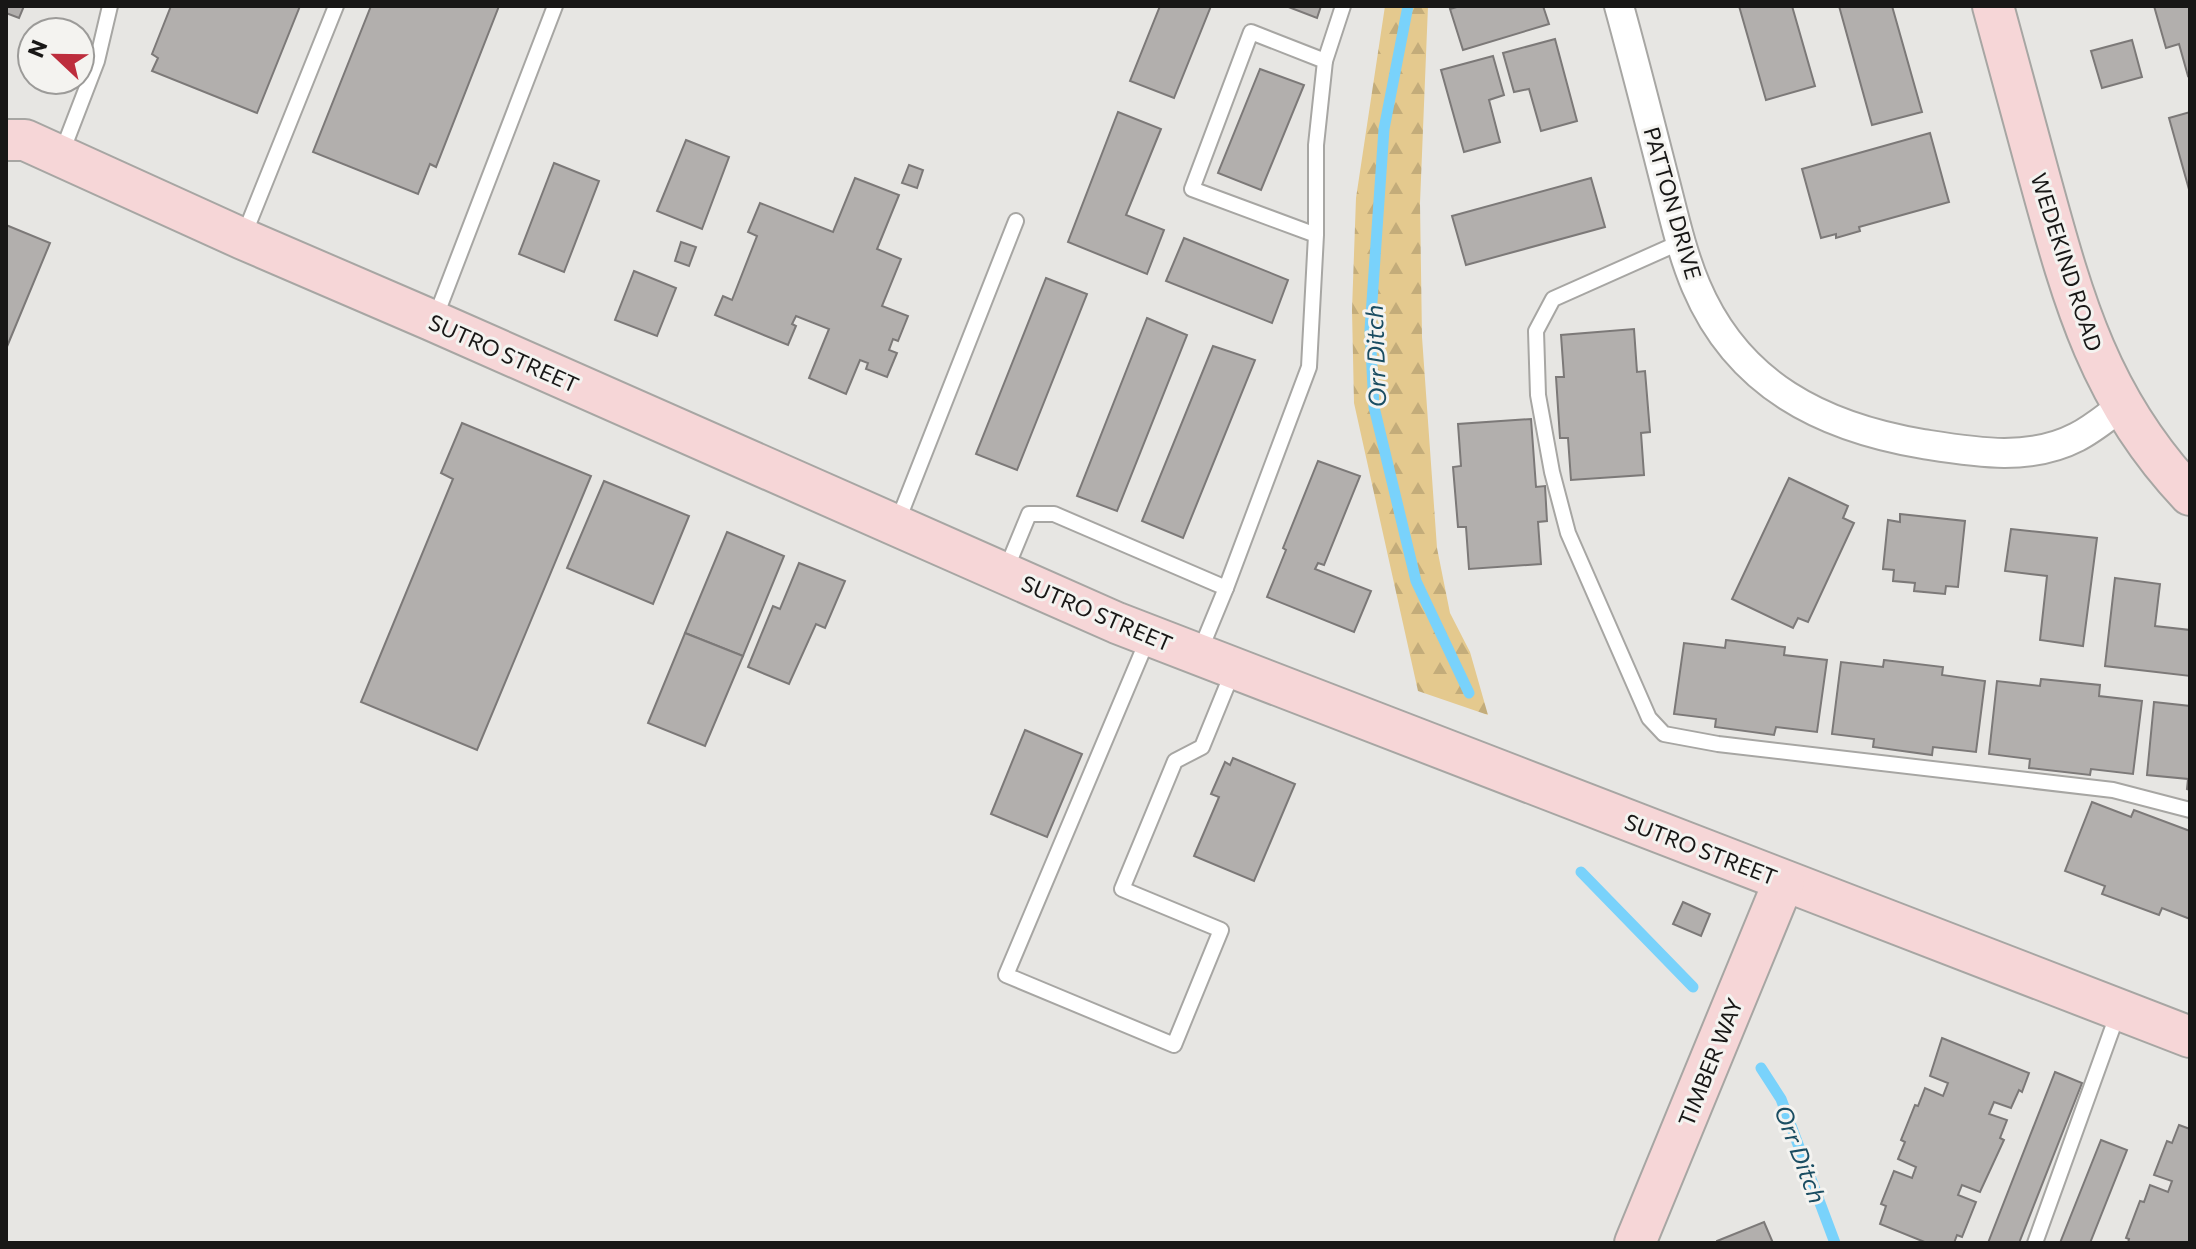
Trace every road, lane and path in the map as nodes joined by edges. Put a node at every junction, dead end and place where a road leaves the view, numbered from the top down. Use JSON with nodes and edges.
{"nodes":[{"id":1,"x":110,"y":6,"type":"edge"},
{"id":2,"x":336,"y":6,"type":"edge"},
{"id":3,"x":555,"y":6,"type":"edge"},
{"id":4,"x":1343,"y":6,"type":"edge"},
{"id":5,"x":1619,"y":6,"type":"edge"},
{"id":6,"x":1993,"y":6,"type":"edge"},
{"id":7,"x":1325,"y":61,"type":"junction"},
{"id":8,"x":24,"y":138,"type":"edge"},
{"id":9,"x":1016,"y":221,"type":"dead end"},
{"id":10,"x":1316,"y":235,"type":"junction"},
{"id":11,"x":243,"y":239,"type":"junction"},
{"id":12,"x":1681,"y":242,"type":"junction"},
{"id":13,"x":433,"y":321,"type":"junction"},
{"id":14,"x":2122,"y":406,"type":"junction"},
{"id":15,"x":2190,"y":495,"type":"edge"},
{"id":16,"x":895,"y":527,"type":"junction"},
{"id":17,"x":1004,"y":574,"type":"junction"},
{"id":18,"x":1226,"y":588,"type":"junction"},
{"id":19,"x":1149,"y":635,"type":"junction"},
{"id":20,"x":1216,"y":662,"type":"junction"},
{"id":21,"x":2190,"y":810,"type":"edge"},
{"id":22,"x":1784,"y":881,"type":"junction"},
{"id":23,"x":2119,"y":1010,"type":"junction"},
{"id":24,"x":2190,"y":1037,"type":"edge"},
{"id":25,"x":1635,"y":1243,"type":"edge"},
{"id":26,"x":2035,"y":1243,"type":"edge"}],
"edges":[{"from":1,"to":8,"type":"lane"},
{"from":2,"to":11,"type":"lane"},
{"from":3,"to":13,"type":"lane"},
{"from":4,"to":7,"type":"lane"},
{"from":5,"to":12,"type":"street","name":"PATTON DRIVE"},
{"from":6,"to":14,"type":"main road","name":"WEDEKIND ROAD"},
{"from":7,"to":10,"type":"lane"},
{"from":7,"to":10,"type":"lane"},
{"from":8,"to":11,"type":"main road","name":"SUTRO STREET"},
{"from":9,"to":16,"type":"lane"},
{"from":10,"to":18,"type":"lane"},
{"from":11,"to":13,"type":"main road","name":"SUTRO STREET"},
{"from":12,"to":14,"type":"street","name":"PATTON DRIVE"},
{"from":12,"to":21,"type":"lane"},
{"from":13,"to":16,"type":"main road","name":"SUTRO STREET"},
{"from":14,"to":15,"type":"main road","name":"WEDEKIND ROAD"},
{"from":16,"to":17,"type":"main road","name":"SUTRO STREET"},
{"from":17,"to":18,"type":"lane"},
{"from":17,"to":19,"type":"main road","name":"SUTRO STREET"},
{"from":18,"to":20,"type":"lane"},
{"from":19,"to":20,"type":"main road","name":"SUTRO STREET"},
{"from":19,"to":20,"type":"lane"},
{"from":20,"to":22,"type":"main road","name":"SUTRO STREET"},
{"from":22,"to":23,"type":"main road","name":"SUTRO STREET"},
{"from":22,"to":25,"type":"main road","name":"TIMBER WAY"},
{"from":23,"to":24,"type":"main road","name":"SUTRO STREET"},
{"from":23,"to":26,"type":"lane"}]}
